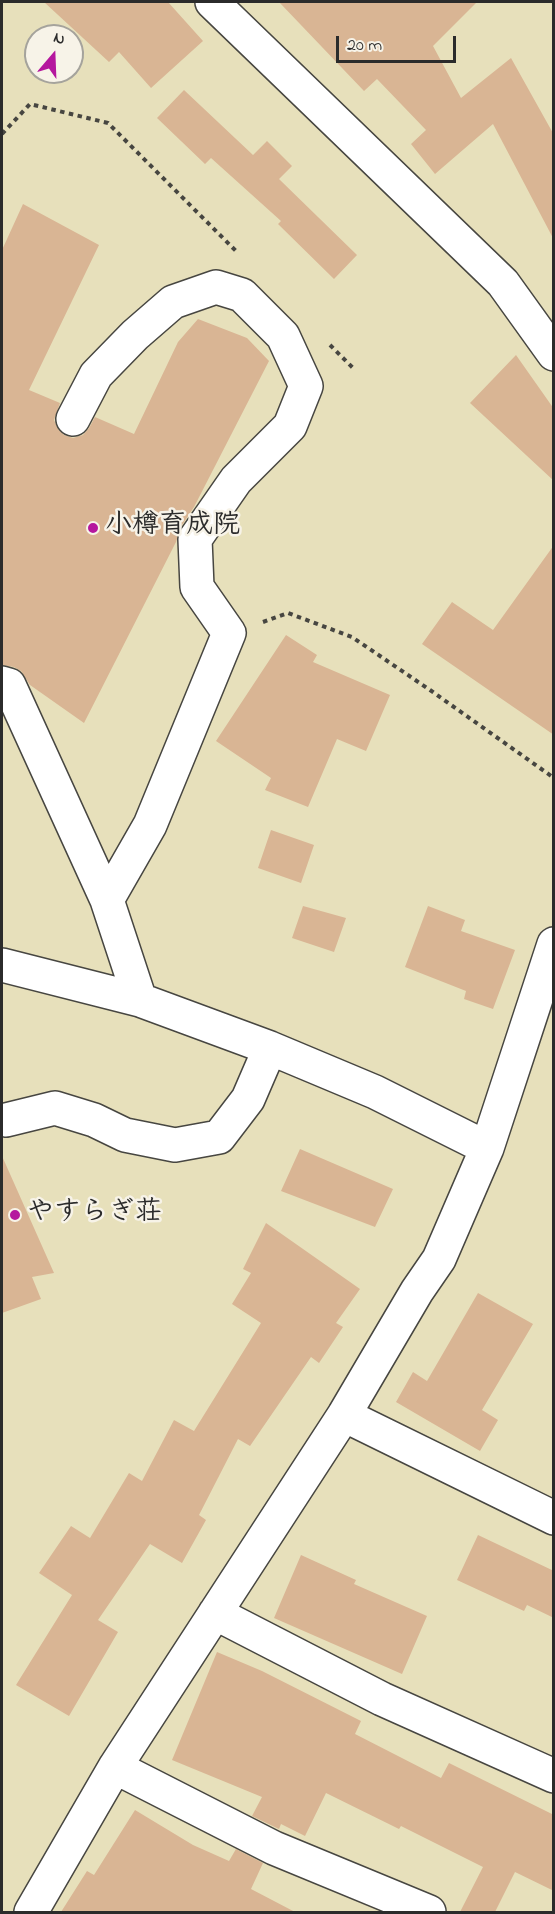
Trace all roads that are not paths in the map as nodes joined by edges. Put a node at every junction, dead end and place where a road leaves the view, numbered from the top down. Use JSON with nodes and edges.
{"nodes":[{"id":1,"x":212,"y":2,"type":"edge"},
{"id":2,"x":554,"y":354,"type":"edge"},
{"id":3,"x":73,"y":419,"type":"dead end"},
{"id":4,"x":2,"y":683,"type":"edge"},
{"id":5,"x":107,"y":900,"type":"junction"},
{"id":6,"x":554,"y":944,"type":"edge"},
{"id":7,"x":2,"y":965,"type":"edge"},
{"id":8,"x":140,"y":1000,"type":"junction"},
{"id":9,"x":270,"y":1048,"type":"junction"},
{"id":10,"x":6,"y":1120,"type":"dead end"},
{"id":11,"x":487,"y":1148,"type":"junction"},
{"id":12,"x":344,"y":1415,"type":"junction"},
{"id":13,"x":554,"y":1518,"type":"edge"},
{"id":14,"x":215,"y":1613,"type":"junction"},
{"id":15,"x":115,"y":1767,"type":"junction"},
{"id":16,"x":554,"y":1776,"type":"edge"},
{"id":17,"x":31,"y":1912,"type":"edge"},
{"id":18,"x":429,"y":1912,"type":"edge"}],
"edges":[{"from":1,"to":2,"type":"street"},
{"from":3,"to":5,"type":"street"},
{"from":4,"to":5,"type":"street"},
{"from":5,"to":8,"type":"street"},
{"from":6,"to":11,"type":"street"},
{"from":7,"to":8,"type":"street"},
{"from":8,"to":9,"type":"street"},
{"from":9,"to":10,"type":"street"},
{"from":9,"to":11,"type":"street"},
{"from":11,"to":12,"type":"street"},
{"from":12,"to":13,"type":"street"},
{"from":12,"to":14,"type":"street"},
{"from":14,"to":15,"type":"street"},
{"from":14,"to":16,"type":"street"},
{"from":15,"to":17,"type":"street"},
{"from":15,"to":18,"type":"street"}]}
